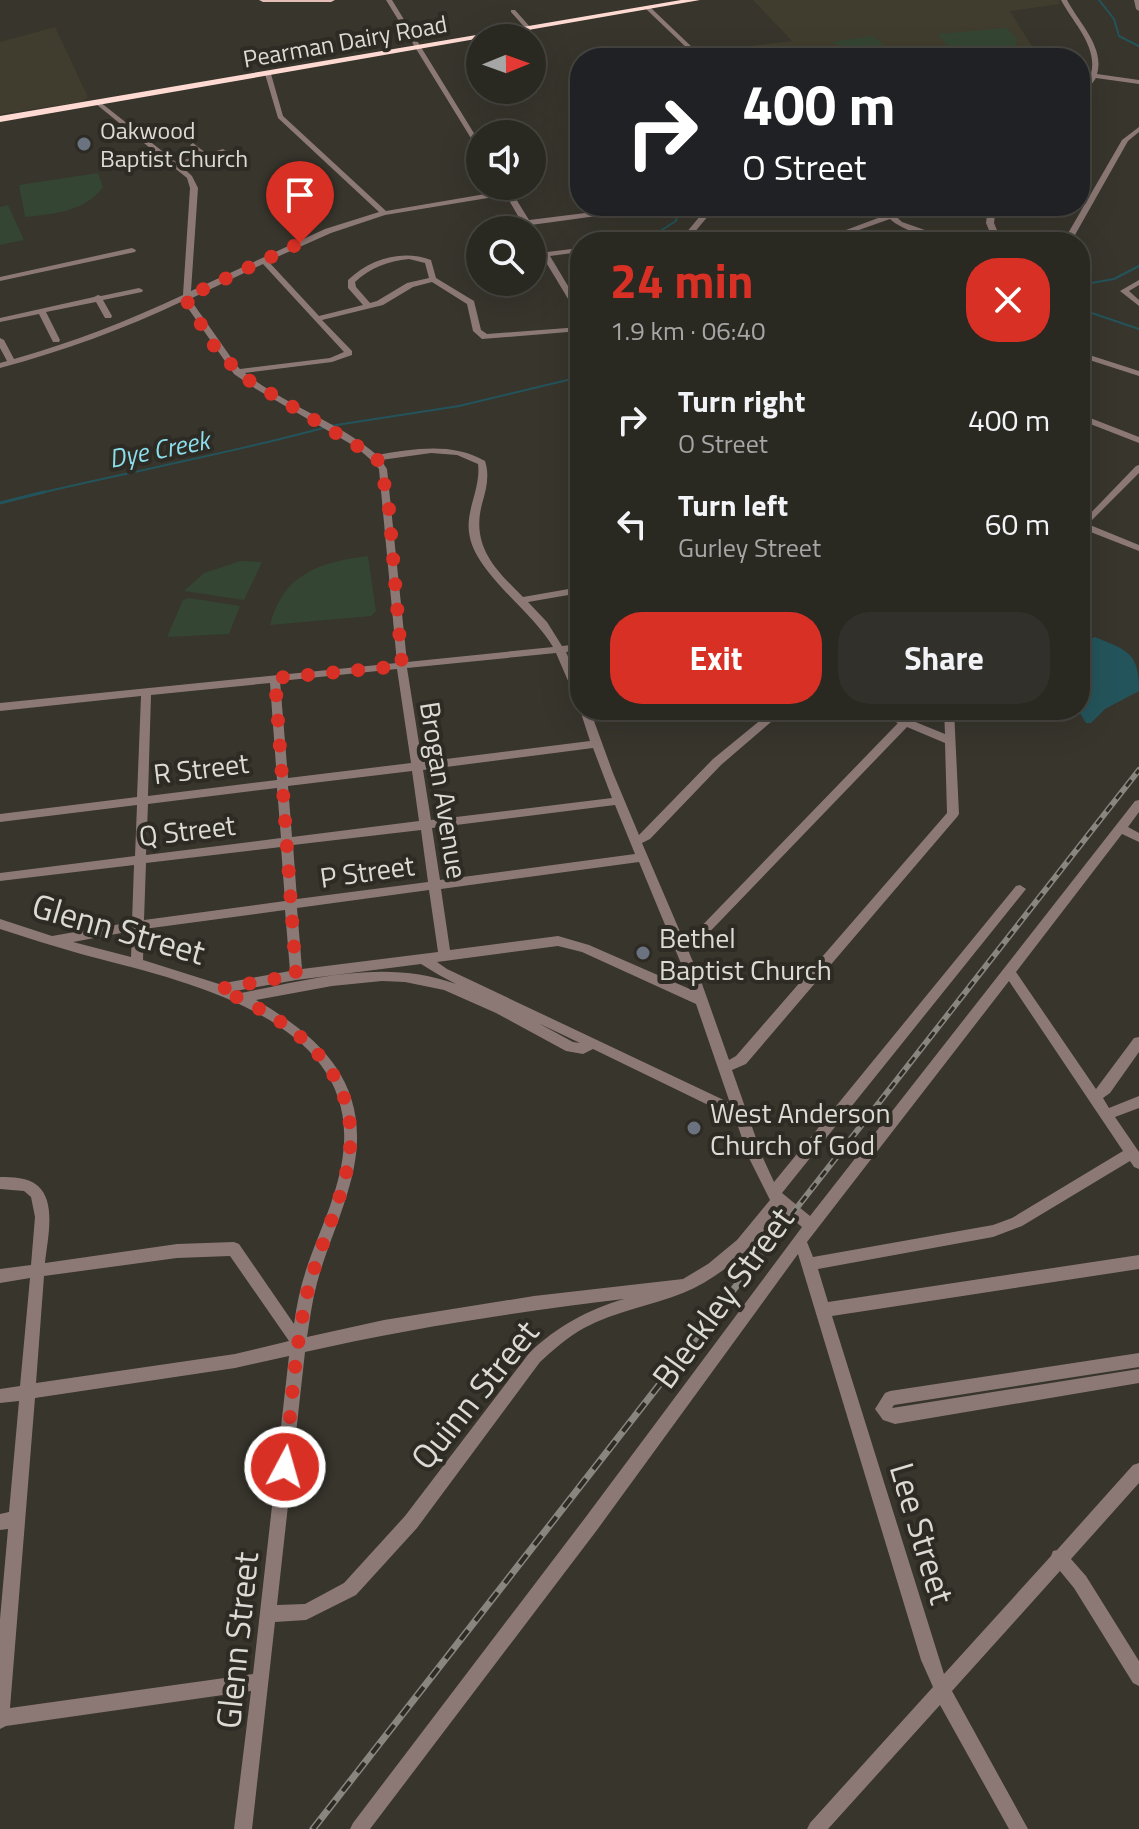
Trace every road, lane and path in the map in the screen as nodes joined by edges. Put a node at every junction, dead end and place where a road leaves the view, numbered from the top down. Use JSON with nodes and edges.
{"nodes":[{"id":1,"x":263,"y":0,"type":"edge"},
{"id":2,"x":331,"y":0,"type":"edge"},
{"id":3,"x":389,"y":0,"type":"edge"},
{"id":4,"x":696,"y":0,"type":"edge"},
{"id":5,"x":1064,"y":0,"type":"edge"},
{"id":6,"x":1137,"y":0,"type":"edge"},
{"id":7,"x":648,"y":8,"type":"junction"},
{"id":8,"x":1139,"y":9,"type":"edge"},
{"id":9,"x":513,"y":11,"type":"dead end"},
{"id":10,"x":525,"y":24,"type":"edge"},
{"id":11,"x":546,"y":26,"type":"edge"},
{"id":12,"x":466,"y":40,"type":"edge"},
{"id":13,"x":418,"y":48,"type":"junction"},
{"id":14,"x":690,"y":48,"type":"edge"},
{"id":15,"x":268,"y":74,"type":"junction"},
{"id":16,"x":1090,"y":75,"type":"edge"},
{"id":17,"x":1096,"y":76,"type":"junction"},
{"id":18,"x":1139,"y":82,"type":"edge"},
{"id":19,"x":1090,"y":84,"type":"edge"},
{"id":20,"x":98,"y":103,"type":"junction"},
{"id":21,"x":0,"y":119,"type":"edge"},
{"id":22,"x":466,"y":125,"type":"edge"},
{"id":23,"x":1139,"y":129,"type":"edge"},
{"id":24,"x":193,"y":145,"type":"dead end"},
{"id":25,"x":223,"y":151,"type":"dead end"},
{"id":26,"x":206,"y":156,"type":"junction"},
{"id":27,"x":176,"y":164,"type":"junction"},
{"id":28,"x":220,"y":167,"type":"dead end"},
{"id":29,"x":466,"y":197,"type":"edge"},
{"id":30,"x":1090,"y":202,"type":"edge"},
{"id":31,"x":384,"y":213,"type":"junction"},
{"id":32,"x":575,"y":216,"type":"edge"},
{"id":33,"x":704,"y":216,"type":"edge"},
{"id":34,"x":888,"y":217,"type":"joint"},
{"id":35,"x":546,"y":224,"type":"edge"},
{"id":36,"x":691,"y":232,"type":"edge"},
{"id":37,"x":846,"y":232,"type":"edge"},
{"id":38,"x":924,"y":232,"type":"edge"},
{"id":39,"x":132,"y":250,"type":"dead end"},
{"id":40,"x":570,"y":251,"type":"edge"},
{"id":41,"x":546,"y":254,"type":"edge"},
{"id":42,"x":546,"y":256,"type":"edge"},
{"id":43,"x":263,"y":260,"type":"junction"},
{"id":44,"x":0,"y":279,"type":"edge"},
{"id":45,"x":433,"y":279,"type":"junction"},
{"id":46,"x":1139,"y":282,"type":"edge"},
{"id":47,"x":139,"y":290,"type":"dead end"},
{"id":48,"x":570,"y":295,"type":"edge"},
{"id":49,"x":98,"y":297,"type":"junction"},
{"id":50,"x":186,"y":297,"type":"junction"},
{"id":51,"x":1139,"y":304,"type":"edge"},
{"id":52,"x":369,"y":306,"type":"junction"},
{"id":53,"x":41,"y":311,"type":"junction"},
{"id":54,"x":108,"y":316,"type":"dead end"},
{"id":55,"x":319,"y":318,"type":"junction"},
{"id":56,"x":0,"y":320,"type":"edge"},
{"id":57,"x":570,"y":330,"type":"edge"},
{"id":58,"x":0,"y":340,"type":"edge"},
{"id":59,"x":56,"y":340,"type":"dead end"},
{"id":60,"x":1090,"y":357,"type":"edge"},
{"id":61,"x":12,"y":363,"type":"junction"},
{"id":62,"x":0,"y":366,"type":"edge"},
{"id":63,"x":237,"y":372,"type":"junction"},
{"id":64,"x":1139,"y":374,"type":"edge"},
{"id":65,"x":1090,"y":421,"type":"edge"},
{"id":66,"x":1139,"y":440,"type":"edge"},
{"id":67,"x":377,"y":458,"type":"junction"},
{"id":68,"x":1139,"y":468,"type":"edge"},
{"id":69,"x":1090,"y":517,"type":"edge"},
{"id":70,"x":1090,"y":528,"type":"edge"},
{"id":71,"x":1139,"y":548,"type":"edge"},
{"id":72,"x":570,"y":592,"type":"edge"},
{"id":73,"x":522,"y":600,"type":"junction"},
{"id":74,"x":570,"y":648,"type":"edge"},
{"id":75,"x":559,"y":649,"type":"junction"},
{"id":76,"x":402,"y":666,"type":"junction"},
{"id":77,"x":570,"y":674,"type":"edge"},
{"id":78,"x":275,"y":678,"type":"junction"},
{"id":79,"x":146,"y":692,"type":"junction"},
{"id":80,"x":0,"y":707,"type":"edge"},
{"id":81,"x":589,"y":720,"type":"edge"},
{"id":82,"x":768,"y":720,"type":"edge"},
{"id":83,"x":898,"y":720,"type":"edge"},
{"id":84,"x":907,"y":720,"type":"edge"},
{"id":85,"x":950,"y":720,"type":"edge"},
{"id":86,"x":904,"y":723,"type":"junction"},
{"id":87,"x":951,"y":741,"type":"junction"},
{"id":88,"x":598,"y":744,"type":"junction"},
{"id":89,"x":415,"y":766,"type":"junction"},
{"id":90,"x":281,"y":781,"type":"junction"},
{"id":91,"x":142,"y":799,"type":"junction"},
{"id":92,"x":619,"y":801,"type":"junction"},
{"id":93,"x":1139,"y":804,"type":"edge"},
{"id":94,"x":0,"y":818,"type":"edge"},
{"id":95,"x":424,"y":824,"type":"junction"},
{"id":96,"x":1120,"y":828,"type":"junction"},
{"id":97,"x":1139,"y":838,"type":"edge"},
{"id":98,"x":636,"y":841,"type":"junction"},
{"id":99,"x":285,"y":842,"type":"junction"},
{"id":100,"x":642,"y":857,"type":"junction"},
{"id":101,"x":142,"y":859,"type":"junction"},
{"id":102,"x":0,"y":877,"type":"edge"},
{"id":103,"x":435,"y":886,"type":"junction"},
{"id":104,"x":1020,"y":889,"type":"dead end"},
{"id":105,"x":290,"y":906,"type":"junction"},
{"id":106,"x":0,"y":924,"type":"edge"},
{"id":107,"x":141,"y":925,"type":"junction"},
{"id":108,"x":52,"y":941,"type":"junction"},
{"id":109,"x":681,"y":948,"type":"junction"},
{"id":110,"x":445,"y":956,"type":"junction"},
{"id":111,"x":424,"y":959,"type":"junction"},
{"id":112,"x":137,"y":964,"type":"junction"},
{"id":113,"x":1008,"y":970,"type":"junction"},
{"id":114,"x":296,"y":975,"type":"junction"},
{"id":115,"x":219,"y":989,"type":"junction"},
{"id":116,"x":238,"y":999,"type":"junction"},
{"id":117,"x":701,"y":1000,"type":"junction"},
{"id":118,"x":1139,"y":1042,"type":"edge"},
{"id":119,"x":592,"y":1043,"type":"junction"},
{"id":120,"x":726,"y":1067,"type":"junction"},
{"id":121,"x":1096,"y":1096,"type":"junction"},
{"id":122,"x":1139,"y":1102,"type":"edge"},
{"id":123,"x":741,"y":1114,"type":"junction"},
{"id":124,"x":1108,"y":1114,"type":"junction"},
{"id":125,"x":1136,"y":1158,"type":"edge"},
{"id":126,"x":0,"y":1183,"type":"edge"},
{"id":127,"x":776,"y":1196,"type":"junction"},
{"id":128,"x":811,"y":1226,"type":"junction"},
{"id":129,"x":799,"y":1241,"type":"junction"},
{"id":130,"x":1139,"y":1262,"type":"edge"},
{"id":131,"x":809,"y":1264,"type":"junction"},
{"id":132,"x":37,"y":1270,"type":"junction"},
{"id":133,"x":0,"y":1276,"type":"edge"},
{"id":134,"x":685,"y":1285,"type":"junction"},
{"id":135,"x":823,"y":1310,"type":"junction"},
{"id":136,"x":300,"y":1344,"type":"junction"},
{"id":137,"x":1139,"y":1360,"type":"edge"},
{"id":138,"x":1139,"y":1376,"type":"edge"},
{"id":139,"x":26,"y":1393,"type":"junction"},
{"id":140,"x":0,"y":1396,"type":"edge"},
{"id":141,"x":1139,"y":1471,"type":"edge"},
{"id":142,"x":8,"y":1520,"type":"edge"},
{"id":143,"x":1059,"y":1557,"type":"junction"},
{"id":144,"x":269,"y":1614,"type":"junction"},
{"id":145,"x":3,"y":1658,"type":"edge"},
{"id":146,"x":1139,"y":1677,"type":"edge"},
{"id":147,"x":261,"y":1681,"type":"junction"},
{"id":148,"x":941,"y":1687,"type":"junction"},
{"id":149,"x":0,"y":1719,"type":"edge"},
{"id":150,"x":243,"y":1829,"type":"edge"},
{"id":151,"x":359,"y":1829,"type":"edge"},
{"id":152,"x":816,"y":1829,"type":"edge"},
{"id":153,"x":1019,"y":1829,"type":"edge"}],
"edges":[{"from":1,"to":2,"type":"main road"},
{"from":3,"to":13,"type":"street"},
{"from":4,"to":7,"type":"highway","name":"Pearman Dairy Road"},
{"from":5,"to":17,"type":"street"},
{"from":6,"to":8,"type":"street"},
{"from":7,"to":11,"type":"highway","name":"Pearman Dairy Road"},
{"from":7,"to":14,"type":"street"},
{"from":9,"to":10,"type":"street"},
{"from":12,"to":13,"type":"highway","name":"Pearman Dairy Road"},
{"from":13,"to":15,"type":"highway","name":"Pearman Dairy Road"},
{"from":13,"to":22,"type":"street"},
{"from":15,"to":20,"type":"highway","name":"Pearman Dairy Road"},
{"from":15,"to":31,"type":"street"},
{"from":16,"to":17,"type":"street"},
{"from":17,"to":18,"type":"street"},
{"from":17,"to":19,"type":"street"},
{"from":20,"to":21,"type":"highway","name":"Pearman Dairy Road"},
{"from":20,"to":27,"type":"street"},
{"from":23,"to":30,"type":"street"},
{"from":24,"to":26,"type":"street"},
{"from":25,"to":26,"type":"street"},
{"from":26,"to":27,"type":"street"},
{"from":26,"to":28,"type":"street"},
{"from":27,"to":50,"type":"street"},
{"from":29,"to":31,"type":"street"},
{"from":31,"to":43,"type":"street"},
{"from":32,"to":35,"type":"street"},
{"from":33,"to":36,"type":"street"},
{"from":34,"to":37,"type":"street"},
{"from":34,"to":38,"type":"street"},
{"from":39,"to":44,"type":"street"},
{"from":40,"to":41,"type":"street"},
{"from":42,"to":48,"type":"street"},
{"from":43,"to":50,"type":"street"},
{"from":43,"to":55,"type":"street"},
{"from":45,"to":52,"type":"street"},
{"from":45,"to":52,"type":"street"},
{"from":45,"to":57,"type":"street"},
{"from":46,"to":51,"type":"street"},
{"from":47,"to":49,"type":"street"},
{"from":49,"to":53,"type":"street"},
{"from":49,"to":54,"type":"street"},
{"from":50,"to":61,"type":"street"},
{"from":50,"to":63,"type":"street"},
{"from":52,"to":55,"type":"street"},
{"from":53,"to":56,"type":"street"},
{"from":53,"to":59,"type":"street"},
{"from":55,"to":63,"type":"street"},
{"from":58,"to":61,"type":"street"},
{"from":60,"to":64,"type":"street"},
{"from":61,"to":62,"type":"street"},
{"from":63,"to":67,"type":"street"},
{"from":65,"to":66,"type":"street"},
{"from":67,"to":73,"type":"street"},
{"from":67,"to":76,"type":"street","name":"Brogan Avenue"},
{"from":68,"to":69,"type":"street"},
{"from":70,"to":71,"type":"street"},
{"from":72,"to":73,"type":"street"},
{"from":73,"to":75,"type":"street"},
{"from":74,"to":75,"type":"street"},
{"from":75,"to":76,"type":"street"},
{"from":75,"to":77,"type":"street"},
{"from":76,"to":78,"type":"street"},
{"from":76,"to":89,"type":"street","name":"Brogan Avenue"},
{"from":78,"to":79,"type":"street"},
{"from":78,"to":90,"type":"street"},
{"from":79,"to":80,"type":"street"},
{"from":79,"to":91,"type":"street"},
{"from":81,"to":88,"type":"street"},
{"from":82,"to":98,"type":"street"},
{"from":83,"to":86,"type":"street"},
{"from":84,"to":86,"type":"street"},
{"from":85,"to":87,"type":"street"},
{"from":86,"to":87,"type":"street"},
{"from":86,"to":109,"type":"street"},
{"from":87,"to":120,"type":"street"},
{"from":88,"to":89,"type":"street","name":"R Street"},
{"from":88,"to":92,"type":"street"},
{"from":89,"to":90,"type":"street","name":"R Street"},
{"from":89,"to":95,"type":"street","name":"Brogan Avenue"},
{"from":90,"to":91,"type":"street","name":"R Street"},
{"from":90,"to":99,"type":"street"},
{"from":91,"to":94,"type":"street","name":"R Street"},
{"from":91,"to":101,"type":"street"},
{"from":92,"to":95,"type":"street","name":"Q Street"},
{"from":92,"to":98,"type":"street"},
{"from":93,"to":96,"type":"street","name":"Bleckley Street"},
{"from":95,"to":99,"type":"street","name":"Q Street"},
{"from":95,"to":103,"type":"street","name":"Brogan Avenue"},
{"from":96,"to":97,"type":"street"},
{"from":96,"to":113,"type":"street","name":"Bleckley Street"},
{"from":98,"to":100,"type":"street"},
{"from":99,"to":101,"type":"street","name":"Q Street"},
{"from":99,"to":105,"type":"street"},
{"from":100,"to":103,"type":"street","name":"P Street"},
{"from":100,"to":109,"type":"street"},
{"from":101,"to":102,"type":"street","name":"Q Street"},
{"from":101,"to":107,"type":"street"},
{"from":103,"to":105,"type":"street","name":"P Street"},
{"from":103,"to":110,"type":"street","name":"Brogan Avenue"},
{"from":104,"to":127,"type":"street","name":"Quinn Street"},
{"from":105,"to":107,"type":"street","name":"P Street"},
{"from":105,"to":114,"type":"street"},
{"from":106,"to":108,"type":"street","name":"Glenn Street"},
{"from":107,"to":108,"type":"street","name":"P Street"},
{"from":107,"to":112,"type":"street"},
{"from":108,"to":112,"type":"street","name":"Glenn Street"},
{"from":109,"to":117,"type":"street"},
{"from":110,"to":111,"type":"street"},
{"from":110,"to":117,"type":"street"},
{"from":111,"to":114,"type":"street"},
{"from":111,"to":119,"type":"street"},
{"from":112,"to":115,"type":"street","name":"Glenn Street"},
{"from":113,"to":121,"type":"street"},
{"from":113,"to":128,"type":"street","name":"Bleckley Street"},
{"from":114,"to":115,"type":"street"},
{"from":115,"to":116,"type":"street","name":"Glenn Street"},
{"from":116,"to":119,"type":"street"},
{"from":116,"to":136,"type":"street","name":"Glenn Street"},
{"from":117,"to":120,"type":"street"},
{"from":118,"to":121,"type":"street"},
{"from":119,"to":123,"type":"street"},
{"from":120,"to":123,"type":"street"},
{"from":121,"to":124,"type":"street"},
{"from":122,"to":124,"type":"street"},
{"from":123,"to":127,"type":"street"},
{"from":124,"to":125,"type":"street"},
{"from":125,"to":131,"type":"street"},
{"from":126,"to":132,"type":"street"},
{"from":127,"to":128,"type":"street"},
{"from":127,"to":134,"type":"street","name":"Quinn Street"},
{"from":128,"to":129,"type":"street","name":"Bleckley Street"},
{"from":129,"to":131,"type":"street","name":"Lee Street"},
{"from":129,"to":151,"type":"street","name":"Bleckley Street"},
{"from":130,"to":135,"type":"street"},
{"from":131,"to":135,"type":"street","name":"Lee Street"},
{"from":132,"to":133,"type":"street"},
{"from":132,"to":136,"type":"street"},
{"from":132,"to":139,"type":"street"},
{"from":134,"to":136,"type":"street"},
{"from":134,"to":144,"type":"street","name":"Quinn Street"},
{"from":135,"to":148,"type":"street","name":"Lee Street"},
{"from":136,"to":139,"type":"street"},
{"from":136,"to":144,"type":"street","name":"Glenn Street"},
{"from":137,"to":138,"type":"street"},
{"from":139,"to":140,"type":"street"},
{"from":139,"to":142,"type":"street"},
{"from":141,"to":143,"type":"street"},
{"from":142,"to":145,"type":"street"},
{"from":143,"to":146,"type":"street"},
{"from":143,"to":148,"type":"street"},
{"from":144,"to":147,"type":"street","name":"Glenn Street"},
{"from":145,"to":149,"type":"street"},
{"from":147,"to":149,"type":"street"},
{"from":147,"to":150,"type":"street","name":"Glenn Street"},
{"from":148,"to":152,"type":"street"},
{"from":148,"to":153,"type":"street","name":"Lee Street"}]}
